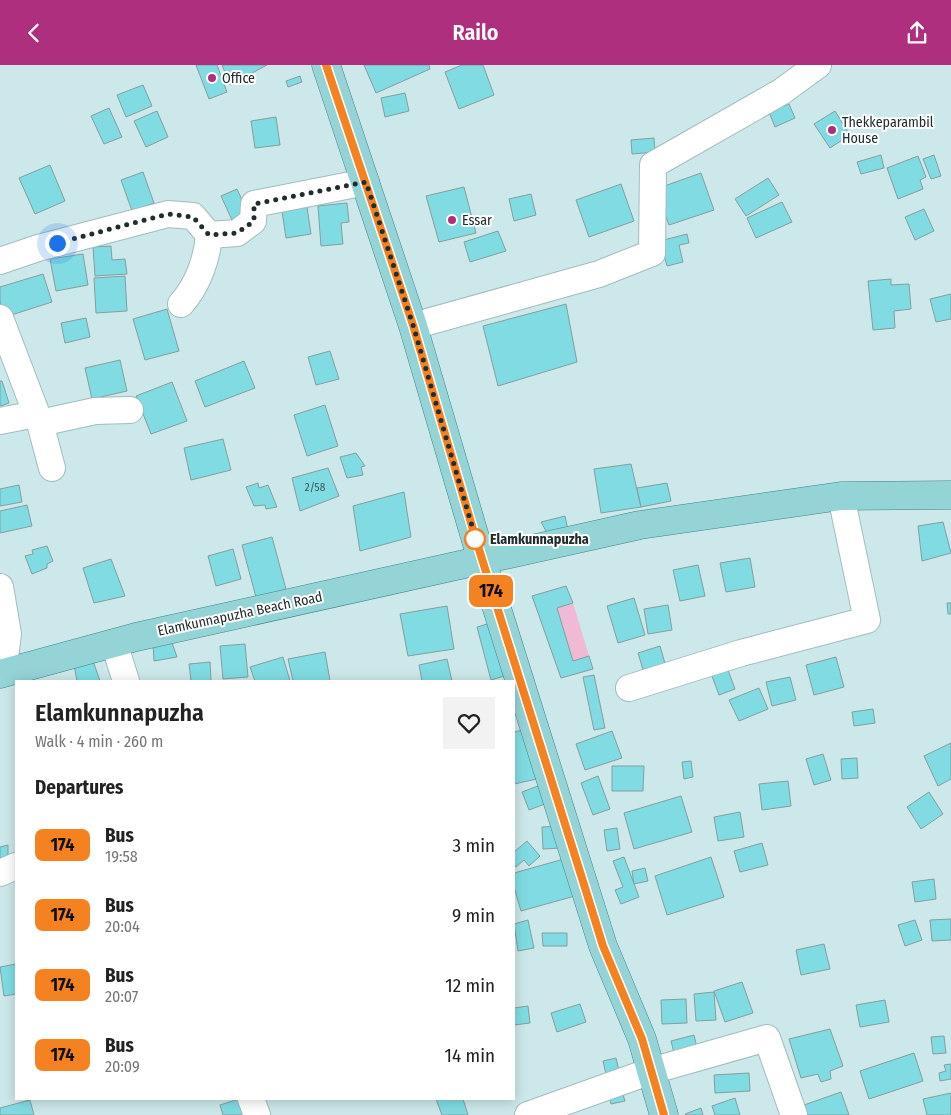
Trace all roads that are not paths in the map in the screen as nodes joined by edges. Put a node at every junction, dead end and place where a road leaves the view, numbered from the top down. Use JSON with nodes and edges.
{"nodes":[{"id":1,"x":326,"y":65,"type":"edge"},
{"id":2,"x":818,"y":65,"type":"edge"},
{"id":3,"x":366,"y":182,"type":"junction"},
{"id":4,"x":209,"y":235,"type":"junction"},
{"id":5,"x":0,"y":261,"type":"edge"},
{"id":6,"x":182,"y":304,"type":"dead end"},
{"id":7,"x":0,"y":318,"type":"edge"},
{"id":8,"x":413,"y":325,"type":"junction"},
{"id":9,"x":130,"y":410,"type":"dead end"},
{"id":10,"x":38,"y":419,"type":"junction"},
{"id":11,"x":0,"y":421,"type":"edge"},
{"id":12,"x":52,"y":468,"type":"dead end"},
{"id":13,"x":951,"y":495,"type":"edge"},
{"id":14,"x":841,"y":496,"type":"junction"},
{"id":15,"x":482,"y":561,"type":"junction"},
{"id":16,"x":0,"y":587,"type":"edge"},
{"id":17,"x":114,"y":643,"type":"junction"},
{"id":18,"x":1,"y":674,"type":"edge"},
{"id":19,"x":126,"y":680,"type":"edge"},
{"id":20,"x":517,"y":684,"type":"edge"},
{"id":21,"x":629,"y":688,"type":"dead end"},
{"id":22,"x":15,"y":866,"type":"edge"},
{"id":23,"x":0,"y":873,"type":"edge"},
{"id":24,"x":651,"y":1071,"type":"junction"},
{"id":25,"x":251,"y":1100,"type":"edge"},
{"id":26,"x":257,"y":1115,"type":"edge"},
{"id":27,"x":528,"y":1115,"type":"edge"},
{"id":28,"x":664,"y":1115,"type":"edge"},
{"id":29,"x":794,"y":1115,"type":"edge"}],
"edges":[{"from":1,"to":3,"type":"main road"},
{"from":2,"to":8,"type":"street"},
{"from":3,"to":4,"type":"street"},
{"from":3,"to":8,"type":"main road"},
{"from":4,"to":5,"type":"street"},
{"from":4,"to":6,"type":"street"},
{"from":7,"to":10,"type":"street"},
{"from":8,"to":15,"type":"main road"},
{"from":9,"to":10,"type":"street"},
{"from":10,"to":11,"type":"street"},
{"from":10,"to":12,"type":"street"},
{"from":13,"to":14,"type":"main road","name":"Elamkunnapuzha Beach Road"},
{"from":14,"to":15,"type":"main road","name":"Elamkunnapuzha Beach Road"},
{"from":14,"to":21,"type":"street"},
{"from":15,"to":17,"type":"main road","name":"Elamkunnapuzha Beach Road"},
{"from":15,"to":20,"type":"main road"},
{"from":16,"to":18,"type":"street"},
{"from":17,"to":18,"type":"main road","name":"Elamkunnapuzha Beach Road"},
{"from":17,"to":19,"type":"street"},
{"from":20,"to":24,"type":"main road"},
{"from":22,"to":23,"type":"street"},
{"from":24,"to":27,"type":"street"},
{"from":24,"to":28,"type":"main road"},
{"from":24,"to":29,"type":"street"},
{"from":25,"to":26,"type":"street"}]}
